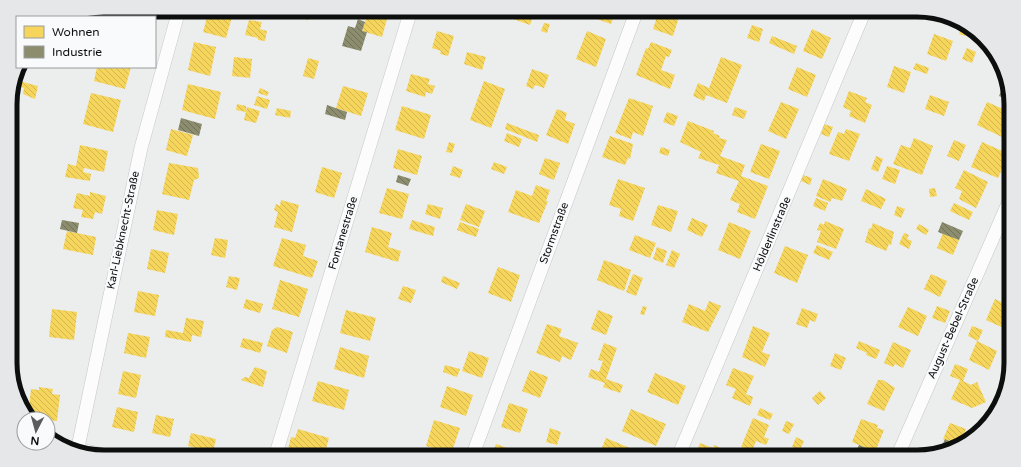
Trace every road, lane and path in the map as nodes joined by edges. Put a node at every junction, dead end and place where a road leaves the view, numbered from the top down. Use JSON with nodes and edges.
{"nodes":[{"id":1,"x":177,"y":17,"type":"edge"},
{"id":2,"x":409,"y":17,"type":"edge"},
{"id":3,"x":634,"y":17,"type":"edge"},
{"id":4,"x":862,"y":17,"type":"edge"},
{"id":5,"x":1004,"y":213,"type":"edge"},
{"id":6,"x":78,"y":446,"type":"edge"},
{"id":7,"x":277,"y":450,"type":"edge"},
{"id":8,"x":475,"y":450,"type":"edge"},
{"id":9,"x":681,"y":450,"type":"edge"},
{"id":10,"x":900,"y":450,"type":"edge"}],
"edges":[{"from":1,"to":6,"type":"street","name":"Karl-Liebknecht-Straße"},
{"from":2,"to":7,"type":"street","name":"Fontanestraße"},
{"from":3,"to":8,"type":"street","name":"Stormstraße"},
{"from":4,"to":9,"type":"street","name":"Hölderlinstraße"},
{"from":5,"to":10,"type":"street","name":"August-Bebel-Straße"}]}
